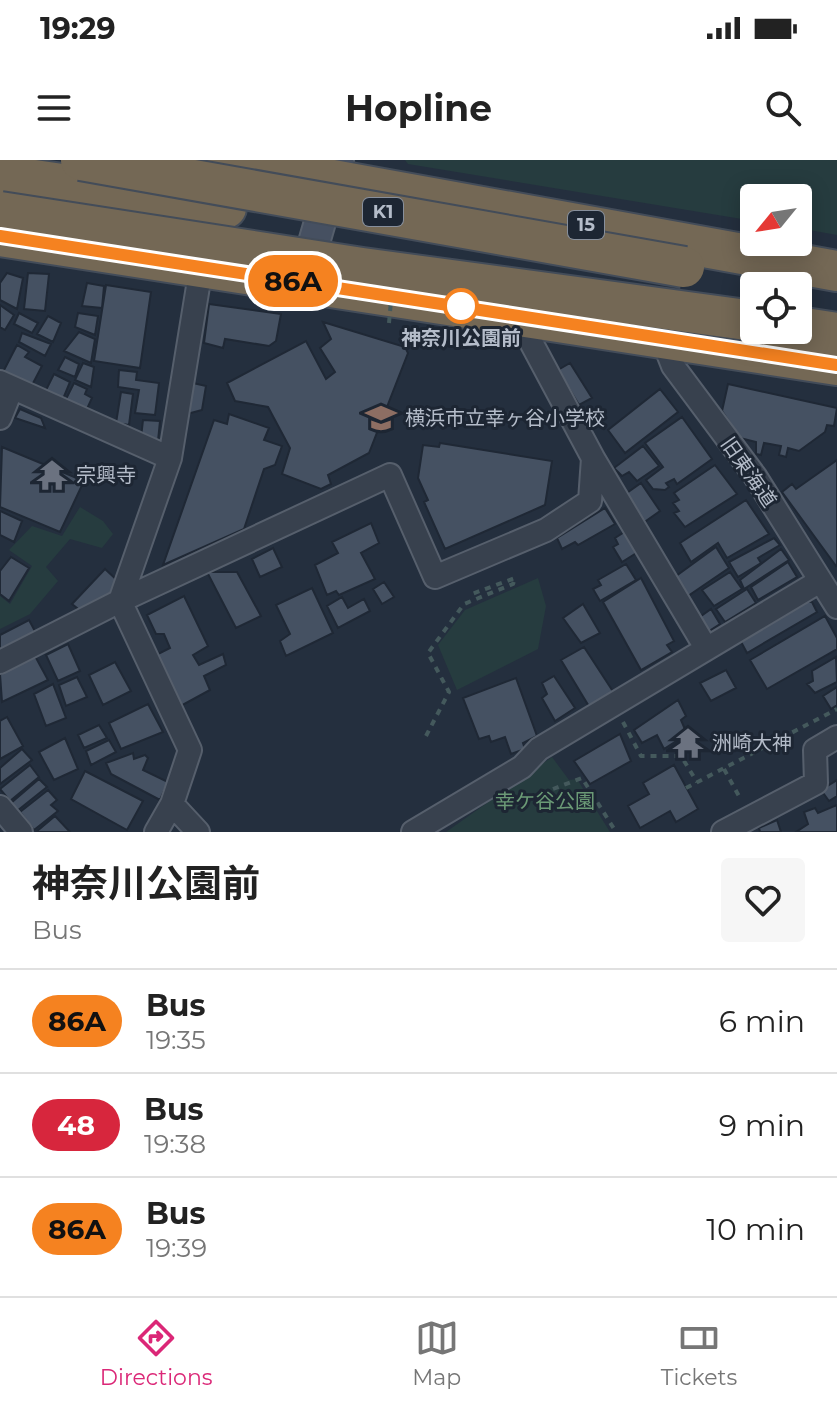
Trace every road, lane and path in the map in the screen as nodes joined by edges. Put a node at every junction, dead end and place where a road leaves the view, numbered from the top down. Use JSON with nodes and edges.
{"nodes":[{"id":1,"x":81,"y":160,"type":"edge"},
{"id":2,"x":222,"y":160,"type":"edge"},
{"id":3,"x":320,"y":168,"type":"edge"},
{"id":4,"x":0,"y":175,"type":"edge"},
{"id":5,"x":3,"y":235,"type":"edge"},
{"id":6,"x":684,"y":267,"type":"junction"},
{"id":7,"x":201,"y":268,"type":"junction"},
{"id":8,"x":837,"y":271,"type":"edge"},
{"id":9,"x":740,"y":279,"type":"edge"},
{"id":10,"x":302,"y":283,"type":"junction"},
{"id":11,"x":812,"y":294,"type":"edge"},
{"id":12,"x":837,"y":300,"type":"edge"},
{"id":13,"x":521,"y":315,"type":"junction"},
{"id":14,"x":740,"y":319,"type":"edge"},
{"id":15,"x":812,"y":329,"type":"edge"},
{"id":16,"x":837,"y":333,"type":"edge"},
{"id":17,"x":662,"y":338,"type":"junction"},
{"id":18,"x":837,"y":365,"type":"edge"},
{"id":19,"x":6,"y":385,"type":"edge"},
{"id":20,"x":0,"y":418,"type":"edge"},
{"id":21,"x":170,"y":458,"type":"junction"},
{"id":22,"x":593,"y":458,"type":"junction"},
{"id":23,"x":820,"y":581,"type":"junction"},
{"id":24,"x":469,"y":595,"type":"dead end"},
{"id":25,"x":120,"y":601,"type":"junction"},
{"id":26,"x":837,"y":607,"type":"edge"},
{"id":27,"x":706,"y":648,"type":"junction"},
{"id":28,"x":0,"y":662,"type":"edge"},
{"id":29,"x":613,"y":704,"type":"junction"},
{"id":30,"x":837,"y":709,"type":"edge"},
{"id":31,"x":426,"y":736,"type":"dead end"},
{"id":32,"x":837,"y":737,"type":"edge"},
{"id":33,"x":724,"y":769,"type":"junction"},
{"id":34,"x":697,"y":782,"type":"junction"},
{"id":35,"x":686,"y":788,"type":"dead end"},
{"id":36,"x":553,"y":789,"type":"dead end"},
{"id":37,"x":172,"y":804,"type":"junction"},
{"id":38,"x":0,"y":807,"type":"edge"},
{"id":39,"x":751,"y":817,"type":"junction"},
{"id":40,"x":21,"y":832,"type":"edge"},
{"id":41,"x":156,"y":832,"type":"edge"},
{"id":42,"x":198,"y":832,"type":"edge"},
{"id":43,"x":413,"y":832,"type":"edge"},
{"id":44,"x":616,"y":832,"type":"edge"},
{"id":45,"x":723,"y":832,"type":"edge"}],
"edges":[{"from":1,"to":6,"type":"highway","number":"K1","bridge":true},
{"from":2,"to":3,"type":"highway","number":"15"},
{"from":3,"to":8,"type":"highway","number":"15"},
{"from":3,"to":10,"type":"street"},
{"from":4,"to":6,"type":"highway","number":"K1","bridge":true},
{"from":5,"to":7,"type":"highway"},
{"from":5,"to":14,"type":"highway","bridge":true},
{"from":6,"to":9,"type":"highway","number":"K1"},
{"from":7,"to":10,"type":"highway"},
{"from":7,"to":21,"type":"street"},
{"from":10,"to":13,"type":"highway"},
{"from":11,"to":12,"type":"highway"},
{"from":13,"to":17,"type":"highway"},
{"from":13,"to":22,"type":"street"},
{"from":15,"to":16,"type":"highway"},
{"from":17,"to":18,"type":"highway"},
{"from":17,"to":23,"type":"street","name":"旧東海道"},
{"from":19,"to":20,"type":"street"},
{"from":19,"to":21,"type":"street"},
{"from":21,"to":25,"type":"street"},
{"from":22,"to":25,"type":"street"},
{"from":22,"to":27,"type":"street"},
{"from":23,"to":26,"type":"street","name":"旧東海道"},
{"from":23,"to":27,"type":"street"},
{"from":24,"to":31,"type":"path"},
{"from":25,"to":28,"type":"street"},
{"from":25,"to":37,"type":"street"},
{"from":27,"to":29,"type":"street"},
{"from":29,"to":34,"type":"path"},
{"from":29,"to":43,"type":"street"},
{"from":30,"to":33,"type":"path"},
{"from":32,"to":39,"type":"street"},
{"from":33,"to":34,"type":"path"},
{"from":33,"to":39,"type":"path"},
{"from":34,"to":35,"type":"path"},
{"from":36,"to":44,"type":"path"},
{"from":37,"to":41,"type":"street"},
{"from":37,"to":42,"type":"street"},
{"from":38,"to":40,"type":"street"},
{"from":39,"to":45,"type":"street"}]}
